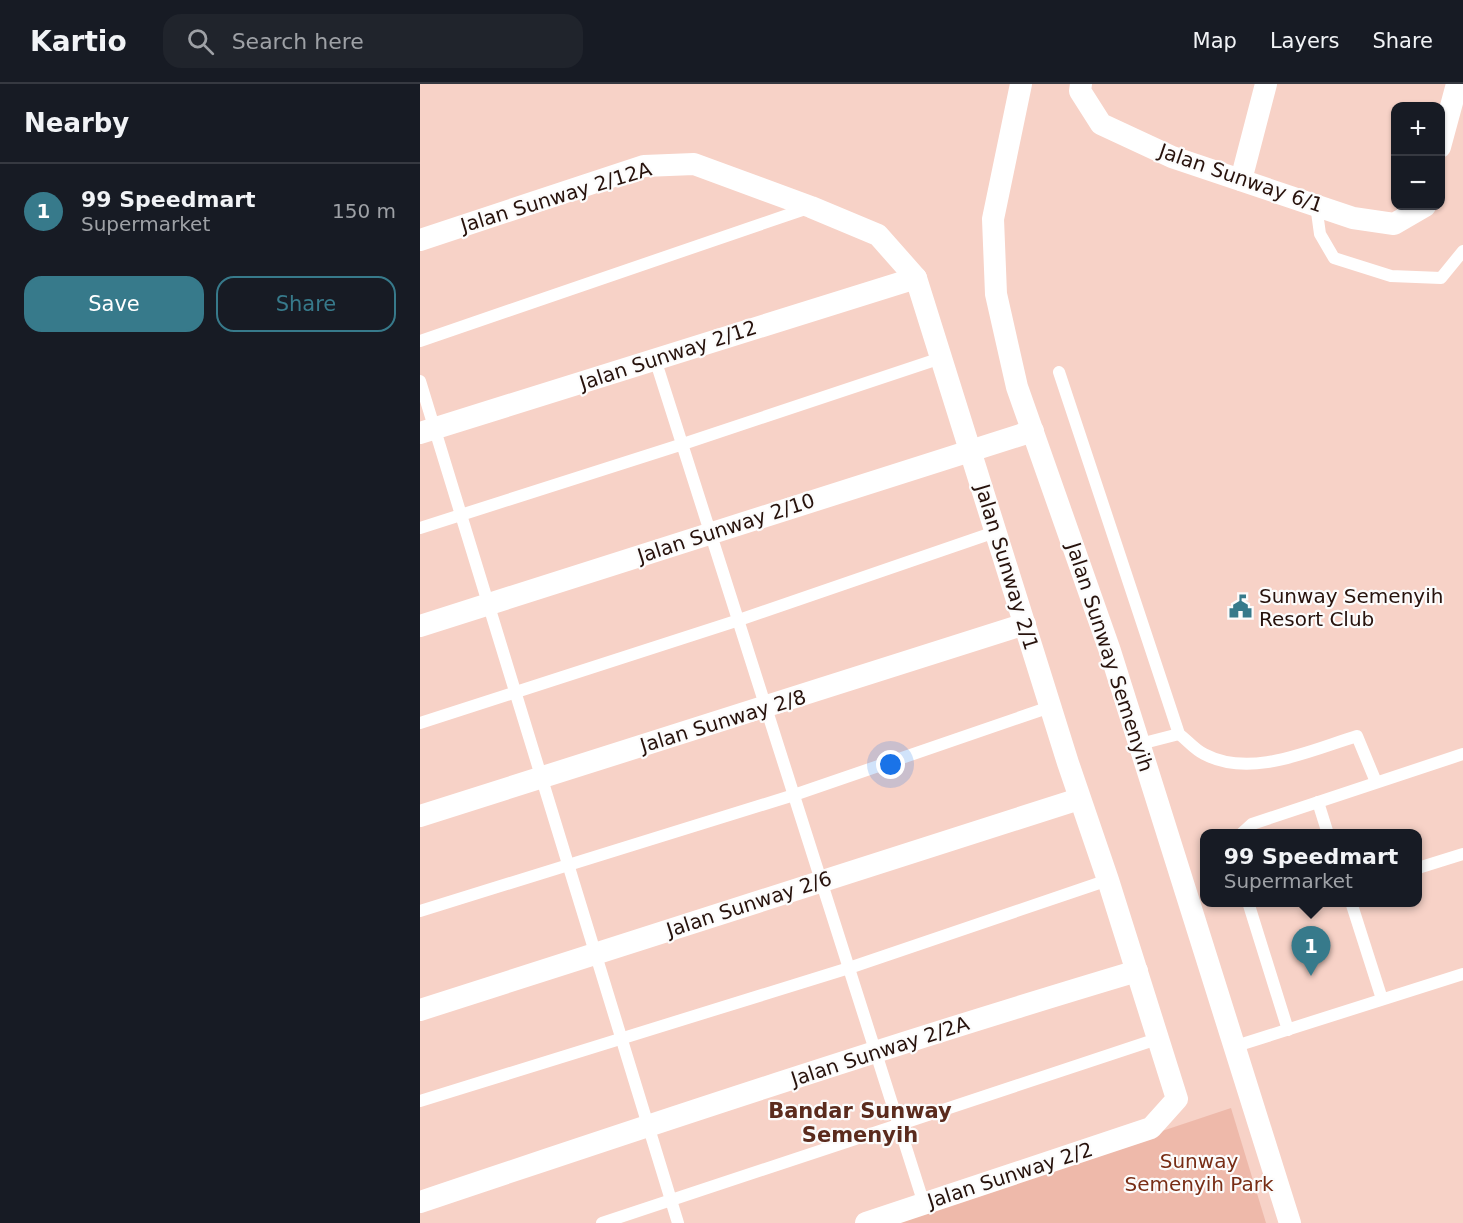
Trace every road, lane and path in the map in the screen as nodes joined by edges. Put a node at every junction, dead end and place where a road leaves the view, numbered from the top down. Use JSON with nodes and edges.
{"nodes":[{"id":1,"x":1021,"y":84,"type":"edge"},
{"id":2,"x":1082,"y":84,"type":"edge"},
{"id":3,"x":1266,"y":84,"type":"edge"},
{"id":4,"x":1457,"y":84,"type":"edge"},
{"id":5,"x":1445,"y":128,"type":"edge"},
{"id":6,"x":694,"y":164,"type":"joint"},
{"id":7,"x":1241,"y":180,"type":"junction"},
{"id":8,"x":1316,"y":206,"type":"junction"},
{"id":9,"x":811,"y":207,"type":"junction"},
{"id":10,"x":1418,"y":210,"type":"edge"},
{"id":11,"x":420,"y":240,"type":"edge"},
{"id":12,"x":1463,"y":251,"type":"edge"},
{"id":13,"x":916,"y":278,"type":"junction"},
{"id":14,"x":420,"y":341,"type":"edge"},
{"id":15,"x":941,"y":357,"type":"junction"},
{"id":16,"x":655,"y":359,"type":"junction"},
{"id":17,"x":1059,"y":372,"type":"dead end"},
{"id":18,"x":420,"y":381,"type":"edge"},
{"id":19,"x":427,"y":430,"type":"edge"},
{"id":20,"x":1033,"y":431,"type":"junction"},
{"id":21,"x":683,"y":444,"type":"junction"},
{"id":22,"x":970,"y":451,"type":"junction"},
{"id":23,"x":461,"y":514,"type":"junction"},
{"id":24,"x":420,"y":528,"type":"edge"},
{"id":25,"x":711,"y":532,"type":"junction"},
{"id":26,"x":996,"y":532,"type":"junction"},
{"id":27,"x":489,"y":605,"type":"junction"},
{"id":28,"x":739,"y":620,"type":"junction"},
{"id":29,"x":1025,"y":624,"type":"junction"},
{"id":30,"x":420,"y":626,"type":"edge"},
{"id":31,"x":515,"y":692,"type":"junction"},
{"id":32,"x":1050,"y":707,"type":"junction"},
{"id":33,"x":767,"y":708,"type":"junction"},
{"id":34,"x":420,"y":723,"type":"edge"},
{"id":35,"x":1179,"y":734,"type":"junction"},
{"id":36,"x":1140,"y":744,"type":"junction"},
{"id":37,"x":1463,"y":754,"type":"edge"},
{"id":38,"x":541,"y":778,"type":"junction"},
{"id":39,"x":1376,"y":782,"type":"junction"},
{"id":40,"x":794,"y":795,"type":"junction"},
{"id":41,"x":1079,"y":799,"type":"junction"},
{"id":42,"x":1317,"y":802,"type":"junction"},
{"id":43,"x":420,"y":816,"type":"edge"},
{"id":44,"x":1246,"y":829,"type":"edge"},
{"id":45,"x":1326,"y":829,"type":"edge"},
{"id":46,"x":1463,"y":854,"type":"edge"},
{"id":47,"x":568,"y":864,"type":"junction"},
{"id":48,"x":1422,"y":867,"type":"edge"},
{"id":49,"x":1108,"y":880,"type":"junction"},
{"id":50,"x":822,"y":881,"type":"junction"},
{"id":51,"x":1249,"y":907,"type":"edge"},
{"id":52,"x":1352,"y":907,"type":"edge"},
{"id":53,"x":420,"y":911,"type":"edge"},
{"id":54,"x":596,"y":953,"type":"junction"},
{"id":55,"x":849,"y":968,"type":"junction"},
{"id":56,"x":1137,"y":971,"type":"junction"},
{"id":57,"x":1463,"y":974,"type":"edge"},
{"id":58,"x":1382,"y":999,"type":"junction"},
{"id":59,"x":420,"y":1010,"type":"edge"},
{"id":60,"x":1288,"y":1030,"type":"junction"},
{"id":61,"x":1160,"y":1038,"type":"junction"},
{"id":62,"x":621,"y":1039,"type":"junction"},
{"id":63,"x":1236,"y":1046,"type":"junction"},
{"id":64,"x":876,"y":1052,"type":"junction"},
{"id":65,"x":1177,"y":1099,"type":"joint"},
{"id":66,"x":420,"y":1101,"type":"edge"},
{"id":67,"x":899,"y":1124,"type":"junction"},
{"id":68,"x":648,"y":1125,"type":"junction"},
{"id":69,"x":420,"y":1202,"type":"edge"},
{"id":70,"x":671,"y":1202,"type":"junction"},
{"id":71,"x":924,"y":1204,"type":"junction"},
{"id":72,"x":602,"y":1223,"type":"edge"},
{"id":73,"x":678,"y":1223,"type":"edge"},
{"id":74,"x":866,"y":1223,"type":"edge"},
{"id":75,"x":1290,"y":1223,"type":"edge"}],
"edges":[{"from":1,"to":20,"type":"street","name":"Jalan Sunway Semenyih"},
{"from":2,"to":7,"type":"street","name":"Jalan Sunway 6/1"},
{"from":3,"to":7,"type":"street"},
{"from":4,"to":5,"type":"street"},
{"from":6,"to":9,"type":"street","name":"Jalan Sunway 2/1"},
{"from":6,"to":11,"type":"street","name":"Jalan Sunway 2/12A"},
{"from":7,"to":8,"type":"street","name":"Jalan Sunway 6/1"},
{"from":8,"to":10,"type":"street","name":"Jalan Sunway 6/1"},
{"from":8,"to":12,"type":"lane"},
{"from":9,"to":13,"type":"street","name":"Jalan Sunway 2/1"},
{"from":9,"to":14,"type":"lane"},
{"from":13,"to":15,"type":"street","name":"Jalan Sunway 2/1"},
{"from":13,"to":16,"type":"street","name":"Jalan Sunway 2/12"},
{"from":15,"to":21,"type":"lane"},
{"from":15,"to":22,"type":"street","name":"Jalan Sunway 2/1"},
{"from":16,"to":19,"type":"street","name":"Jalan Sunway 2/12"},
{"from":16,"to":21,"type":"lane"},
{"from":17,"to":35,"type":"lane"},
{"from":18,"to":19,"type":"lane"},
{"from":19,"to":23,"type":"lane"},
{"from":20,"to":22,"type":"street","name":"Jalan Sunway 2/10"},
{"from":20,"to":36,"type":"street","name":"Jalan Sunway Semenyih"},
{"from":21,"to":23,"type":"lane"},
{"from":21,"to":25,"type":"lane"},
{"from":22,"to":25,"type":"street","name":"Jalan Sunway 2/10"},
{"from":22,"to":26,"type":"street","name":"Jalan Sunway 2/1"},
{"from":23,"to":24,"type":"lane"},
{"from":23,"to":27,"type":"lane"},
{"from":25,"to":27,"type":"street","name":"Jalan Sunway 2/10"},
{"from":25,"to":28,"type":"lane"},
{"from":26,"to":28,"type":"lane"},
{"from":26,"to":29,"type":"street","name":"Jalan Sunway 2/1"},
{"from":27,"to":30,"type":"street","name":"Jalan Sunway 2/10"},
{"from":27,"to":31,"type":"lane"},
{"from":28,"to":31,"type":"lane"},
{"from":28,"to":33,"type":"lane"},
{"from":29,"to":32,"type":"street","name":"Jalan Sunway 2/1"},
{"from":29,"to":33,"type":"street","name":"Jalan Sunway 2/8"},
{"from":31,"to":34,"type":"lane"},
{"from":31,"to":38,"type":"lane"},
{"from":32,"to":40,"type":"lane"},
{"from":32,"to":41,"type":"street","name":"Jalan Sunway 2/1"},
{"from":33,"to":38,"type":"street","name":"Jalan Sunway 2/8"},
{"from":33,"to":40,"type":"lane"},
{"from":35,"to":36,"type":"lane"},
{"from":35,"to":39,"type":"lane"},
{"from":36,"to":63,"type":"street","name":"Jalan Sunway Semenyih"},
{"from":37,"to":39,"type":"lane"},
{"from":38,"to":43,"type":"street","name":"Jalan Sunway 2/8"},
{"from":38,"to":47,"type":"lane"},
{"from":39,"to":42,"type":"lane"},
{"from":40,"to":47,"type":"lane"},
{"from":40,"to":50,"type":"lane"},
{"from":41,"to":49,"type":"street","name":"Jalan Sunway 2/1"},
{"from":41,"to":50,"type":"street","name":"Jalan Sunway 2/6"},
{"from":42,"to":44,"type":"lane"},
{"from":42,"to":45,"type":"lane"},
{"from":46,"to":48,"type":"lane"},
{"from":47,"to":53,"type":"lane"},
{"from":47,"to":54,"type":"lane"},
{"from":49,"to":55,"type":"lane"},
{"from":49,"to":56,"type":"street","name":"Jalan Sunway 2/1"},
{"from":50,"to":54,"type":"street","name":"Jalan Sunway 2/6"},
{"from":50,"to":55,"type":"lane"},
{"from":51,"to":60,"type":"lane"},
{"from":52,"to":58,"type":"lane"},
{"from":54,"to":59,"type":"street","name":"Jalan Sunway 2/6"},
{"from":54,"to":62,"type":"lane"},
{"from":55,"to":62,"type":"lane"},
{"from":55,"to":64,"type":"lane"},
{"from":56,"to":61,"type":"street","name":"Jalan Sunway 2/1"},
{"from":56,"to":64,"type":"street","name":"Jalan Sunway 2/2A"},
{"from":57,"to":58,"type":"lane"},
{"from":58,"to":60,"type":"lane"},
{"from":60,"to":63,"type":"lane"},
{"from":61,"to":65,"type":"street","name":"Jalan Sunway 2/1"},
{"from":61,"to":67,"type":"lane"},
{"from":62,"to":66,"type":"lane"},
{"from":62,"to":68,"type":"lane"},
{"from":63,"to":75,"type":"street","name":"Jalan Sunway Semenyih"},
{"from":64,"to":67,"type":"lane"},
{"from":64,"to":68,"type":"street","name":"Jalan Sunway 2/2A"},
{"from":65,"to":71,"type":"street","name":"Jalan Sunway 2/2"},
{"from":67,"to":70,"type":"lane"},
{"from":67,"to":71,"type":"lane"},
{"from":68,"to":69,"type":"street","name":"Jalan Sunway 2/2A"},
{"from":68,"to":70,"type":"lane"},
{"from":70,"to":72,"type":"lane"},
{"from":70,"to":73,"type":"lane"},
{"from":71,"to":74,"type":"street","name":"Jalan Sunway 2/2"}]}
